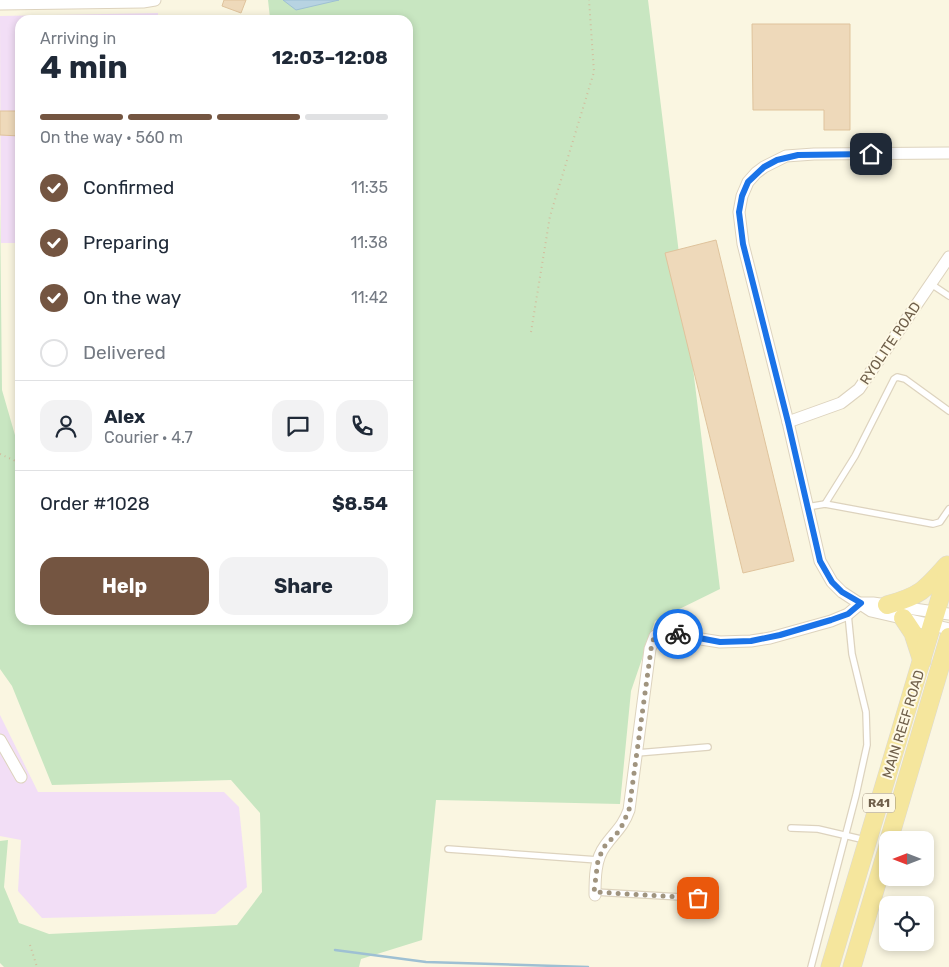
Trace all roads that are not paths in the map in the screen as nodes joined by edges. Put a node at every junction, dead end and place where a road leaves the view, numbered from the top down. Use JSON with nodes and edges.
{"nodes":[{"id":1,"x":155,"y":0,"type":"edge"},
{"id":2,"x":0,"y":4,"type":"edge"},
{"id":3,"x":949,"y":153,"type":"edge"},
{"id":4,"x":949,"y":257,"type":"edge"},
{"id":5,"x":931,"y":284,"type":"junction"},
{"id":6,"x":949,"y":296,"type":"edge"},
{"id":7,"x":949,"y":411,"type":"edge"},
{"id":8,"x":788,"y":422,"type":"junction"},
{"id":9,"x":825,"y":504,"type":"junction"},
{"id":10,"x":807,"y":507,"type":"junction"},
{"id":11,"x":949,"y":509,"type":"edge"},
{"id":12,"x":949,"y":563,"type":"edge"},
{"id":13,"x":949,"y":568,"type":"edge"},
{"id":14,"x":861,"y":603,"type":"junction"},
{"id":15,"x":887,"y":605,"type":"junction"},
{"id":16,"x":848,"y":614,"type":"junction"},
{"id":17,"x":902,"y":618,"type":"junction"},
{"id":18,"x":942,"y":620,"type":"edge"},
{"id":19,"x":949,"y":636,"type":"edge"},
{"id":20,"x":922,"y":661,"type":"junction"},
{"id":21,"x":949,"y":668,"type":"edge"},
{"id":22,"x":931,"y":700,"type":"junction"},
{"id":23,"x":0,"y":740,"type":"edge"},
{"id":24,"x":708,"y":747,"type":"dead end"},
{"id":25,"x":637,"y":753,"type":"junction"},
{"id":26,"x":22,"y":777,"type":"dead end"},
{"id":27,"x":791,"y":828,"type":"dead end"},
{"id":28,"x":892,"y":831,"type":"edge"},
{"id":29,"x":845,"y":834,"type":"junction"},
{"id":30,"x":868,"y":840,"type":"junction"},
{"id":31,"x":448,"y":848,"type":"dead end"},
{"id":32,"x":598,"y":860,"type":"junction"},
{"id":33,"x":879,"y":876,"type":"edge"},
{"id":34,"x":594,"y":893,"type":"joint"},
{"id":35,"x":698,"y":898,"type":"dead end"},
{"id":36,"x":811,"y":967,"type":"edge"},
{"id":37,"x":830,"y":967,"type":"edge"},
{"id":38,"x":852,"y":967,"type":"edge"}],
"edges":[{"from":1,"to":2,"type":"street"},
{"from":3,"to":8,"type":"street"},
{"from":4,"to":5,"type":"street","name":"RYOLITE ROAD"},
{"from":5,"to":6,"type":"lane"},
{"from":5,"to":8,"type":"street","name":"RYOLITE ROAD"},
{"from":7,"to":9,"type":"lane"},
{"from":8,"to":10,"type":"street"},
{"from":9,"to":10,"type":"lane"},
{"from":9,"to":11,"type":"lane"},
{"from":10,"to":14,"type":"street"},
{"from":12,"to":15,"type":"main road"},
{"from":13,"to":18,"type":"main road","name":"MAIN REEF ROAD","number":"R41"},
{"from":14,"to":15,"type":"street"},
{"from":14,"to":16,"type":"street"},
{"from":14,"to":17,"type":"street"},
{"from":15,"to":18,"type":"street"},
{"from":16,"to":25,"type":"street"},
{"from":16,"to":29,"type":"lane"},
{"from":17,"to":18,"type":"street"},
{"from":17,"to":20,"type":"main road"},
{"from":18,"to":20,"type":"main road","name":"MAIN REEF ROAD","number":"R41"},
{"from":19,"to":22,"type":"main road","name":"MAIN REEF ROAD","number":"R41"},
{"from":20,"to":30,"type":"main road","name":"MAIN REEF ROAD","number":"R41"},
{"from":21,"to":22,"type":"main road"},
{"from":22,"to":28,"type":"main road","name":"MAIN REEF ROAD","number":"R41"},
{"from":23,"to":26,"type":"street"},
{"from":24,"to":25,"type":"lane"},
{"from":25,"to":32,"type":"street"},
{"from":27,"to":29,"type":"lane"},
{"from":29,"to":30,"type":"lane"},
{"from":29,"to":36,"type":"lane"},
{"from":30,"to":37,"type":"main road","name":"MAIN REEF ROAD","number":"R41"},
{"from":31,"to":32,"type":"lane"},
{"from":32,"to":34,"type":"street"},
{"from":33,"to":38,"type":"main road"},
{"from":34,"to":35,"type":"lane"}]}
